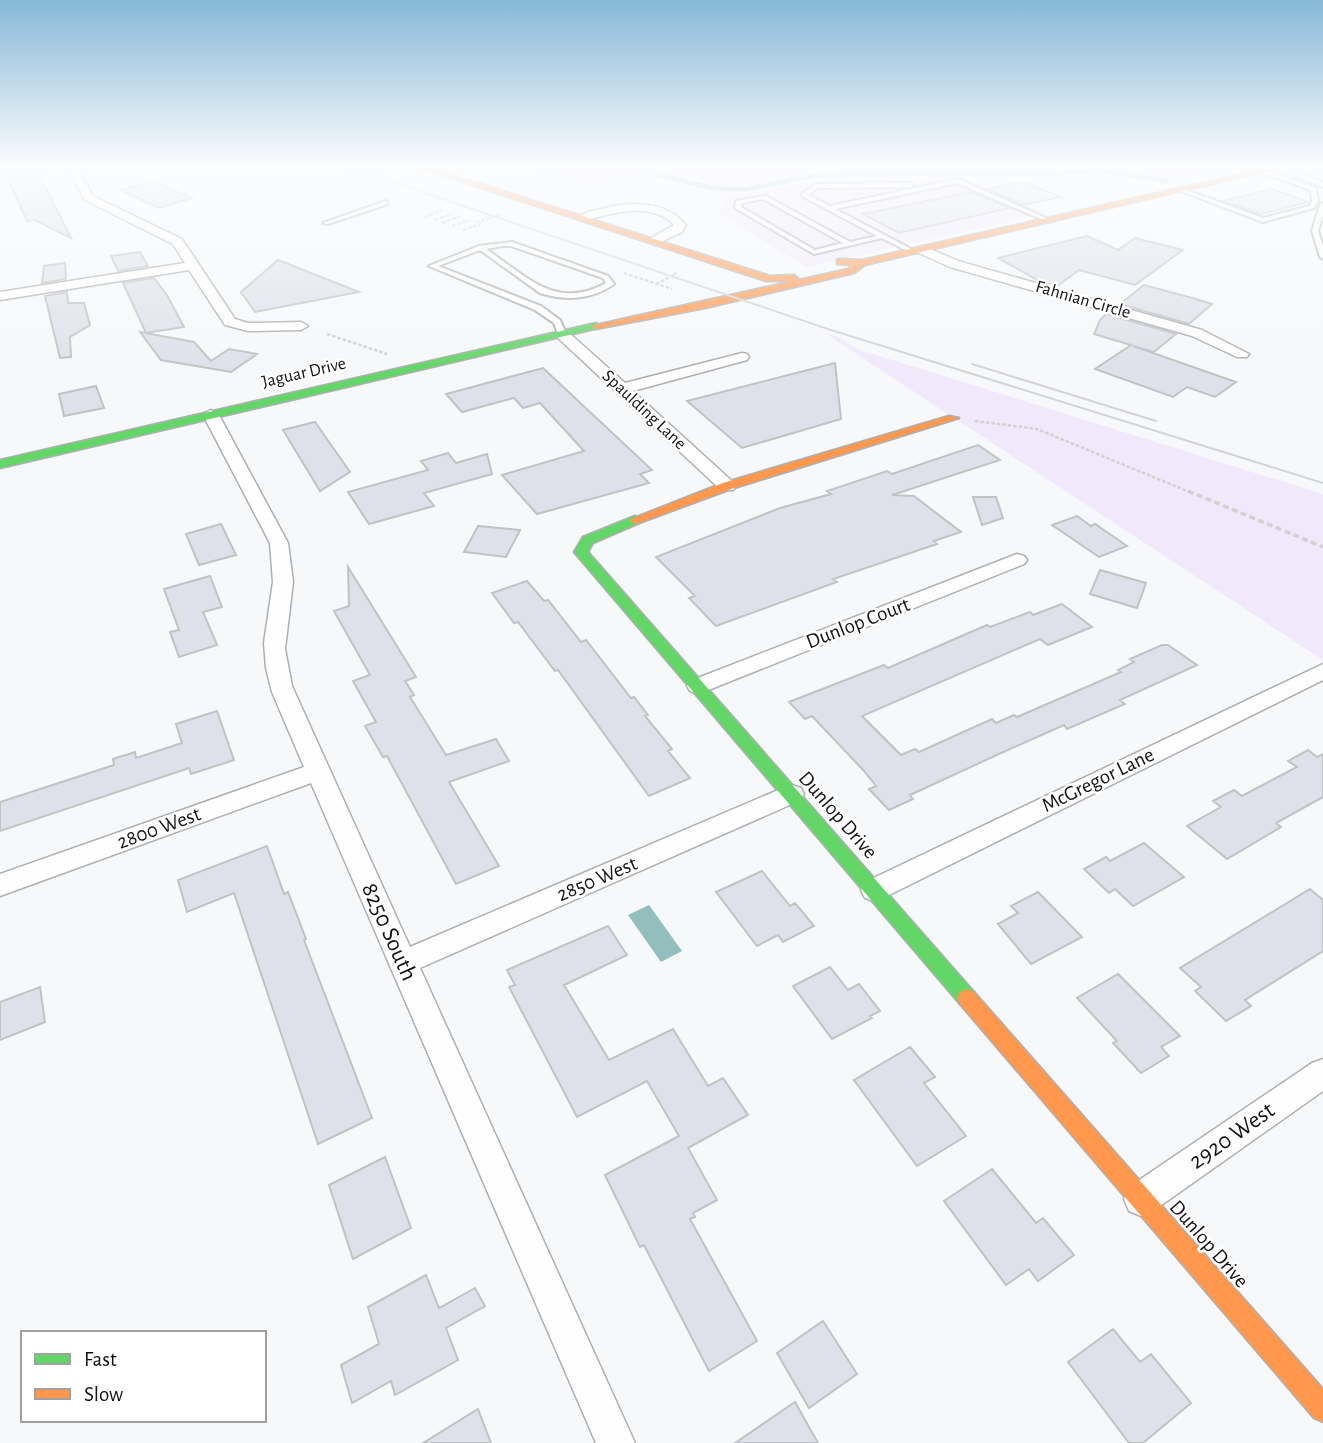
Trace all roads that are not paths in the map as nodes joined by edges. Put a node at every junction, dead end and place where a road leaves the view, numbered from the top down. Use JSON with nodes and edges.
{"nodes":[{"id":1,"x":162,"y":233,"type":"edge"},
{"id":2,"x":631,"y":233,"type":"edge"},
{"id":3,"x":670,"y":233,"type":"edge"},
{"id":4,"x":782,"y":233,"type":"edge"},
{"id":5,"x":830,"y":233,"type":"edge"},
{"id":6,"x":879,"y":233,"type":"edge"},
{"id":7,"x":996,"y":233,"type":"edge"},
{"id":8,"x":1316,"y":233,"type":"edge"},
{"id":9,"x":884,"y":236,"type":"junction"},
{"id":10,"x":655,"y":241,"type":"junction"},
{"id":11,"x":849,"y":244,"type":"junction"},
{"id":12,"x":481,"y":248,"type":"junction"},
{"id":13,"x":918,"y":251,"type":"junction"},
{"id":14,"x":1323,"y":257,"type":"edge"},
{"id":15,"x":862,"y":263,"type":"junction"},
{"id":16,"x":194,"y":265,"type":"junction"},
{"id":17,"x":769,"y":279,"type":"junction"},
{"id":18,"x":0,"y":296,"type":"edge"},
{"id":19,"x":618,"y":321,"type":"junction"},
{"id":20,"x":301,"y":326,"type":"dead end"},
{"id":21,"x":562,"y":334,"type":"junction"},
{"id":22,"x":1242,"y":354,"type":"dead end"},
{"id":23,"x":742,"y":357,"type":"dead end"},
{"id":24,"x":621,"y":389,"type":"junction"},
{"id":25,"x":211,"y":415,"type":"junction"},
{"id":26,"x":953,"y":418,"type":"road end"},
{"id":27,"x":0,"y":464,"type":"edge"},
{"id":28,"x":727,"y":486,"type":"junction"},
{"id":29,"x":1017,"y":560,"type":"dead end"},
{"id":30,"x":1323,"y":671,"type":"edge"},
{"id":31,"x":698,"y":686,"type":"junction"},
{"id":32,"x":318,"y":771,"type":"junction"},
{"id":33,"x":792,"y":794,"type":"junction"},
{"id":34,"x":0,"y":885,"type":"edge"},
{"id":35,"x":874,"y":890,"type":"junction"},
{"id":36,"x":402,"y":963,"type":"junction"},
{"id":37,"x":1323,"y":1073,"type":"edge"},
{"id":38,"x":1141,"y":1199,"type":"junction"},
{"id":39,"x":1323,"y":1409,"type":"edge"},
{"id":40,"x":615,"y":1443,"type":"edge"}],
"edges":[{"from":1,"to":16,"type":"street"},
{"from":2,"to":10,"type":"main road"},
{"from":3,"to":10,"type":"street"},
{"from":4,"to":11,"type":"lane"},
{"from":5,"to":11,"type":"lane"},
{"from":6,"to":9,"type":"lane"},
{"from":7,"to":13,"type":"main road","name":"Jaguar Drive"},
{"from":8,"to":14,"type":"lane"},
{"from":9,"to":11,"type":"lane"},
{"from":9,"to":13,"type":"lane"},
{"from":10,"to":17,"type":"main road"},
{"from":12,"to":12,"type":"lane"},
{"from":12,"to":21,"type":"lane"},
{"from":13,"to":15,"type":"main road","name":"Jaguar Drive"},
{"from":13,"to":22,"type":"street","name":"Fahnian Circle"},
{"from":15,"to":17,"type":"main road","name":"Jaguar Drive"},
{"from":15,"to":19,"type":"main road","name":"Jaguar Drive"},
{"from":16,"to":18,"type":"street"},
{"from":16,"to":20,"type":"street"},
{"from":17,"to":19,"type":"main road","name":"Jaguar Drive"},
{"from":19,"to":21,"type":"main road","name":"Jaguar Drive"},
{"from":21,"to":24,"type":"street","name":"Spaulding Lane"},
{"from":21,"to":25,"type":"main road","name":"Jaguar Drive"},
{"from":23,"to":24,"type":"street"},
{"from":24,"to":28,"type":"street","name":"Spaulding Lane"},
{"from":25,"to":27,"type":"main road","name":"Jaguar Drive"},
{"from":25,"to":32,"type":"street","name":"8250 South"},
{"from":26,"to":28,"type":"main road","name":"Dunlop Drive"},
{"from":28,"to":31,"type":"main road","name":"Dunlop Drive"},
{"from":29,"to":31,"type":"street","name":"Dunlop Court"},
{"from":30,"to":35,"type":"street","name":"McGregor Lane"},
{"from":31,"to":33,"type":"main road","name":"Dunlop Drive"},
{"from":32,"to":34,"type":"street","name":"2800 West"},
{"from":32,"to":36,"type":"street","name":"8250 South"},
{"from":33,"to":35,"type":"main road","name":"Dunlop Drive"},
{"from":33,"to":36,"type":"street","name":"2850 West"},
{"from":35,"to":38,"type":"main road","name":"Dunlop Drive"},
{"from":36,"to":40,"type":"street","name":"8250 South"},
{"from":37,"to":38,"type":"street","name":"2920 West"},
{"from":38,"to":39,"type":"main road","name":"Dunlop Drive"}]}
